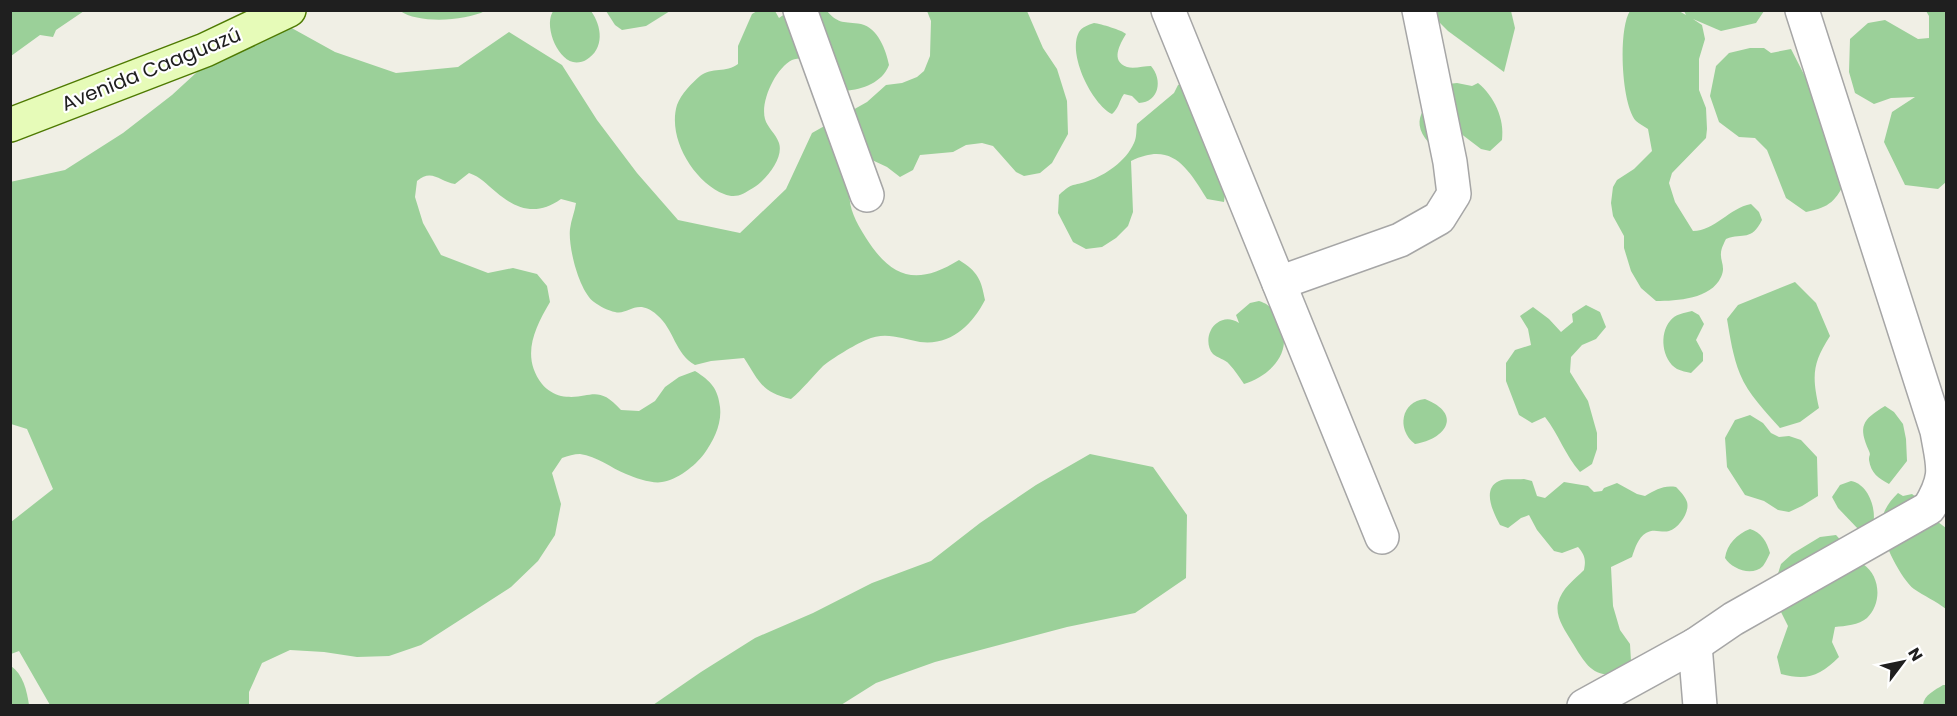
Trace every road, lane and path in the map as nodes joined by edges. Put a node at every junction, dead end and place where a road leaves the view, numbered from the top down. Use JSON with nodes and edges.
{"nodes":[{"id":1,"x":289,"y":10,"type":"edge"},
{"id":2,"x":801,"y":10,"type":"edge"},
{"id":3,"x":1168,"y":10,"type":"edge"},
{"id":4,"x":1419,"y":10,"type":"edge"},
{"id":5,"x":1802,"y":10,"type":"edge"},
{"id":6,"x":10,"y":125,"type":"edge"},
{"id":7,"x":867,"y":195,"type":"dead end"},
{"id":8,"x":1279,"y":283,"type":"junction"},
{"id":9,"x":1382,"y":537,"type":"dead end"},
{"id":10,"x":1695,"y":645,"type":"junction"},
{"id":11,"x":1584,"y":705,"type":"edge"},
{"id":12,"x":1700,"y":705,"type":"edge"}],
"edges":[{"from":1,"to":6,"type":"street","name":"Avenida Caaguazú"},
{"from":2,"to":7,"type":"street"},
{"from":3,"to":8,"type":"street"},
{"from":4,"to":8,"type":"street"},
{"from":5,"to":10,"type":"street"},
{"from":8,"to":9,"type":"street"},
{"from":10,"to":11,"type":"street"},
{"from":10,"to":12,"type":"street"}]}
